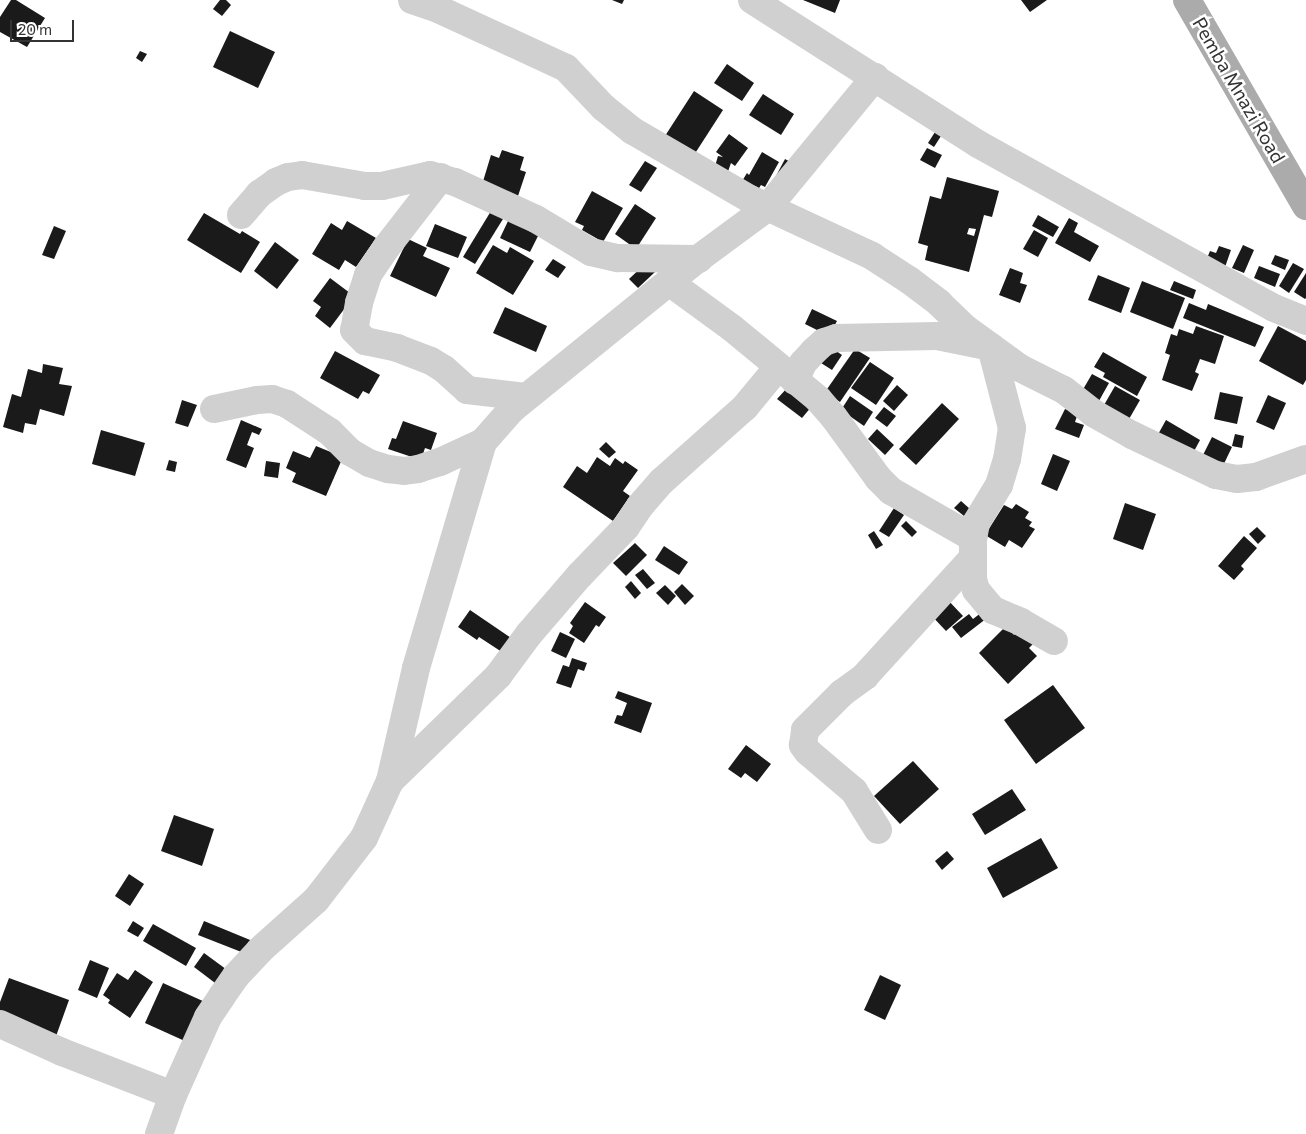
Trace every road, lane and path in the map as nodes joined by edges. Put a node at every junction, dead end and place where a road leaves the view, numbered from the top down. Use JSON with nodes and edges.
{"nodes":[{"id":1,"x":412,"y":0,"type":"edge"},
{"id":2,"x":752,"y":0,"type":"edge"},
{"id":3,"x":1188,"y":0,"type":"edge"},
{"id":4,"x":875,"y":77,"type":"junction"},
{"id":5,"x":441,"y":177,"type":"junction"},
{"id":6,"x":1306,"y":206,"type":"edge"},
{"id":7,"x":767,"y":208,"type":"junction"},
{"id":8,"x":240,"y":215,"type":"dead end"},
{"id":9,"x":699,"y":259,"type":"junction"},
{"id":10,"x":669,"y":282,"type":"junction"},
{"id":11,"x":1306,"y":321,"type":"edge"},
{"id":12,"x":991,"y":347,"type":"junction"},
{"id":13,"x":786,"y":374,"type":"junction"},
{"id":14,"x":526,"y":398,"type":"junction"},
{"id":15,"x":214,"y":409,"type":"dead end"},
{"id":16,"x":483,"y":442,"type":"junction"},
{"id":17,"x":1306,"y":459,"type":"edge"},
{"id":18,"x":972,"y":548,"type":"junction"},
{"id":19,"x":1054,"y":641,"type":"dead end"},
{"id":20,"x":390,"y":781,"type":"junction"},
{"id":21,"x":878,"y":830,"type":"dead end"},
{"id":22,"x":0,"y":1024,"type":"edge"},
{"id":23,"x":173,"y":1095,"type":"junction"},
{"id":24,"x":159,"y":1134,"type":"edge"}],
"edges":[{"from":1,"to":7,"type":"street"},
{"from":2,"to":4,"type":"street"},
{"from":3,"to":6,"type":"main road","name":"Pemba Mnazi Road"},
{"from":4,"to":7,"type":"street"},
{"from":4,"to":11,"type":"street"},
{"from":5,"to":8,"type":"street"},
{"from":5,"to":9,"type":"street"},
{"from":5,"to":14,"type":"street"},
{"from":7,"to":9,"type":"street"},
{"from":7,"to":12,"type":"street"},
{"from":9,"to":10,"type":"street"},
{"from":10,"to":13,"type":"street"},
{"from":10,"to":14,"type":"street"},
{"from":12,"to":13,"type":"street"},
{"from":12,"to":17,"type":"street"},
{"from":12,"to":18,"type":"street"},
{"from":13,"to":18,"type":"street"},
{"from":13,"to":20,"type":"street"},
{"from":14,"to":16,"type":"street"},
{"from":15,"to":16,"type":"street"},
{"from":16,"to":20,"type":"street"},
{"from":18,"to":19,"type":"street"},
{"from":18,"to":21,"type":"street"},
{"from":20,"to":23,"type":"street"},
{"from":22,"to":23,"type":"street"},
{"from":23,"to":24,"type":"street"}]}
